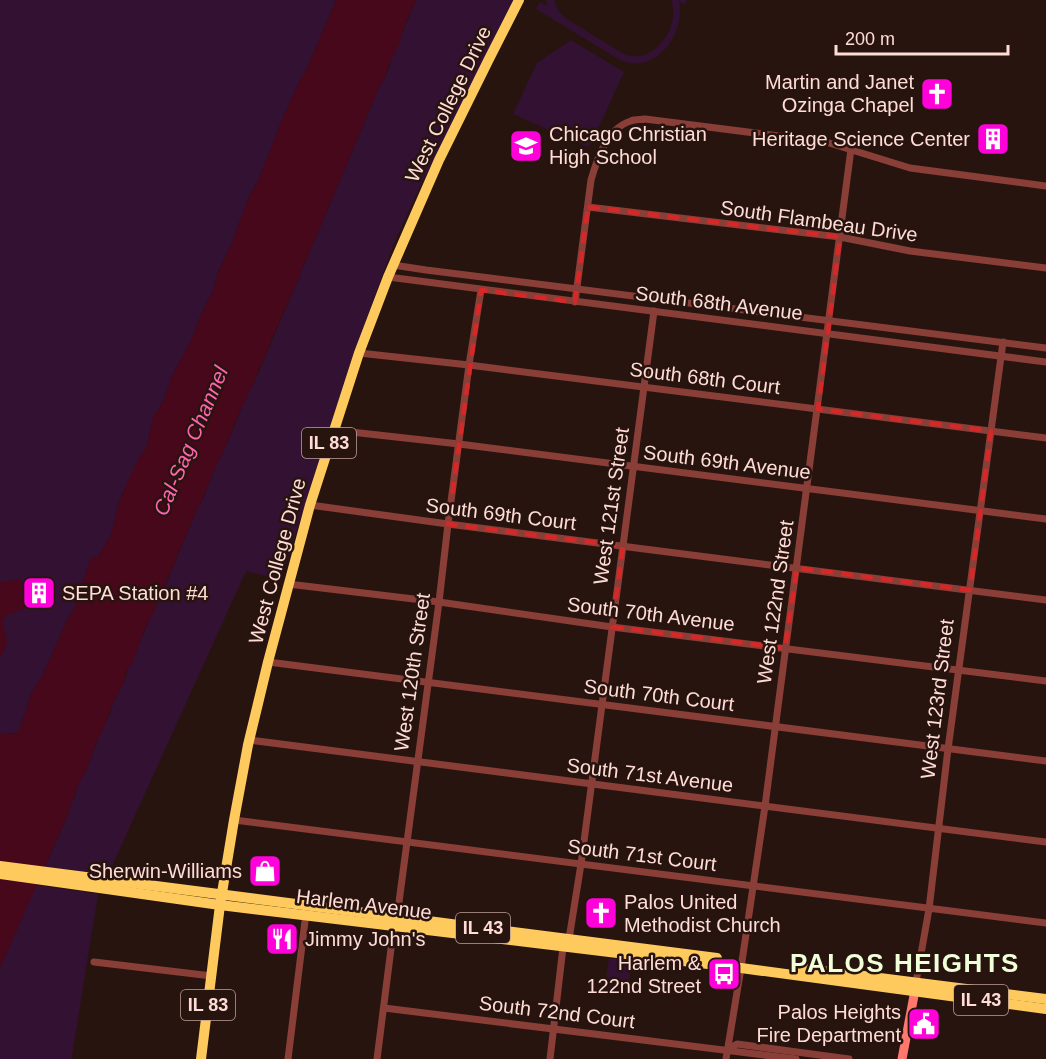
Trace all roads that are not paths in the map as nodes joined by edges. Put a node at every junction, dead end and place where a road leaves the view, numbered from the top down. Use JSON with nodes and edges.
{"nodes":[{"id":1,"x":519,"y":0,"type":"edge"},
{"id":2,"x":851,"y":149,"type":"junction"},
{"id":3,"x":1046,"y":186,"type":"edge"},
{"id":4,"x":588,"y":207,"type":"junction"},
{"id":5,"x":840,"y":237,"type":"junction"},
{"id":6,"x":393,"y":265,"type":"junction"},
{"id":7,"x":1046,"y":268,"type":"edge"},
{"id":8,"x":388,"y":277,"type":"junction"},
{"id":9,"x":577,"y":288,"type":"junction"},
{"id":10,"x":481,"y":290,"type":"junction"},
{"id":11,"x":575,"y":302,"type":"junction"},
{"id":12,"x":654,"y":311,"type":"junction"},
{"id":13,"x":828,"y":321,"type":"junction"},
{"id":14,"x":826,"y":334,"type":"junction"},
{"id":15,"x":1003,"y":342,"type":"junction"},
{"id":16,"x":1046,"y":348,"type":"edge"},
{"id":17,"x":359,"y":353,"type":"junction"},
{"id":18,"x":1001,"y":356,"type":"junction"},
{"id":19,"x":1046,"y":362,"type":"edge"},
{"id":20,"x":469,"y":365,"type":"junction"},
{"id":21,"x":644,"y":387,"type":"junction"},
{"id":22,"x":818,"y":409,"type":"junction"},
{"id":23,"x":333,"y":430,"type":"junction"},
{"id":24,"x":991,"y":431,"type":"junction"},
{"id":25,"x":1046,"y":438,"type":"edge"},
{"id":26,"x":459,"y":444,"type":"junction"},
{"id":27,"x":633,"y":467,"type":"junction"},
{"id":28,"x":807,"y":489,"type":"junction"},
{"id":29,"x":310,"y":505,"type":"junction"},
{"id":30,"x":980,"y":511,"type":"junction"},
{"id":31,"x":1046,"y":519,"type":"edge"},
{"id":32,"x":448,"y":524,"type":"junction"},
{"id":33,"x":623,"y":546,"type":"junction"},
{"id":34,"x":797,"y":568,"type":"junction"},
{"id":35,"x":288,"y":584,"type":"junction"},
{"id":36,"x":970,"y":590,"type":"junction"},
{"id":37,"x":1046,"y":600,"type":"edge"},
{"id":38,"x":439,"y":602,"type":"junction"},
{"id":39,"x":612,"y":627,"type":"junction"},
{"id":40,"x":785,"y":648,"type":"junction"},
{"id":41,"x":268,"y":662,"type":"junction"},
{"id":42,"x":959,"y":669,"type":"junction"},
{"id":43,"x":1046,"y":681,"type":"edge"},
{"id":44,"x":428,"y":682,"type":"junction"},
{"id":45,"x":602,"y":704,"type":"junction"},
{"id":46,"x":776,"y":727,"type":"junction"},
{"id":47,"x":249,"y":740,"type":"junction"},
{"id":48,"x":948,"y":749,"type":"junction"},
{"id":49,"x":1046,"y":761,"type":"edge"},
{"id":50,"x":417,"y":762,"type":"junction"},
{"id":51,"x":591,"y":784,"type":"junction"},
{"id":52,"x":765,"y":806,"type":"junction"},
{"id":53,"x":234,"y":820,"type":"junction"},
{"id":54,"x":940,"y":829,"type":"junction"},
{"id":55,"x":407,"y":842,"type":"junction"},
{"id":56,"x":1046,"y":842,"type":"edge"},
{"id":57,"x":581,"y":864,"type":"junction"},
{"id":58,"x":0,"y":866,"type":"edge"},
{"id":59,"x":0,"y":874,"type":"edge"},
{"id":60,"x":58,"y":878,"type":"junction"},
{"id":61,"x":753,"y":886,"type":"junction"},
{"id":62,"x":221,"y":899,"type":"junction"},
{"id":63,"x":929,"y":909,"type":"junction"},
{"id":64,"x":306,"y":910,"type":"junction"},
{"id":65,"x":395,"y":921,"type":"junction"},
{"id":66,"x":1046,"y":924,"type":"edge"},
{"id":67,"x":566,"y":943,"type":"junction"},
{"id":68,"x":94,"y":962,"type":"dead end"},
{"id":69,"x":742,"y":965,"type":"junction"},
{"id":70,"x":212,"y":976,"type":"junction"},
{"id":71,"x":916,"y":986,"type":"junction"},
{"id":72,"x":1046,"y":999,"type":"edge"},
{"id":73,"x":384,"y":1008,"type":"junction"},
{"id":74,"x":1046,"y":1009,"type":"edge"},
{"id":75,"x":554,"y":1028,"type":"junction"},
{"id":76,"x":727,"y":1050,"type":"junction"},
{"id":77,"x":201,"y":1059,"type":"edge"},
{"id":78,"x":288,"y":1059,"type":"edge"},
{"id":79,"x":377,"y":1059,"type":"edge"},
{"id":80,"x":550,"y":1059,"type":"edge"},
{"id":81,"x":726,"y":1059,"type":"edge"},
{"id":82,"x":796,"y":1059,"type":"edge"},
{"id":83,"x":849,"y":1059,"type":"edge"},
{"id":84,"x":902,"y":1059,"type":"edge"}],
"edges":[{"from":1,"to":6,"type":"main road","name":"West College Drive","number":"IL 83"},
{"from":2,"to":3,"type":"street"},
{"from":2,"to":4,"type":"street"},
{"from":2,"to":5,"type":"street","name":"West 122nd Street"},
{"from":4,"to":5,"type":"street","name":"South Flambeau Drive"},
{"from":4,"to":9,"type":"street"},
{"from":5,"to":7,"type":"street","name":"South Flambeau Drive"},
{"from":5,"to":13,"type":"street","name":"West 122nd Street"},
{"from":6,"to":8,"type":"main road","name":"West College Drive","number":"IL 83"},
{"from":6,"to":9,"type":"street"},
{"from":8,"to":10,"type":"street","name":"South 68th Avenue"},
{"from":8,"to":17,"type":"main road","name":"West College Drive","number":"IL 83"},
{"from":9,"to":11,"type":"street"},
{"from":9,"to":13,"type":"street"},
{"from":10,"to":11,"type":"street","name":"South 68th Avenue"},
{"from":10,"to":20,"type":"street","name":"West 120th Street"},
{"from":11,"to":12,"type":"street","name":"South 68th Avenue"},
{"from":12,"to":14,"type":"street","name":"South 68th Avenue"},
{"from":12,"to":21,"type":"street","name":"West 121st Street"},
{"from":13,"to":14,"type":"street","name":"West 122nd Street"},
{"from":13,"to":15,"type":"street"},
{"from":14,"to":18,"type":"street","name":"South 68th Avenue"},
{"from":14,"to":22,"type":"street","name":"West 122nd Street"},
{"from":15,"to":16,"type":"street"},
{"from":15,"to":18,"type":"street","name":"West 123rd Street"},
{"from":17,"to":20,"type":"street","name":"South 68th Court"},
{"from":17,"to":23,"type":"main road","name":"West College Drive","number":"IL 83"},
{"from":18,"to":19,"type":"street","name":"South 68th Avenue"},
{"from":18,"to":24,"type":"street","name":"West 123rd Street"},
{"from":20,"to":21,"type":"street","name":"South 68th Court"},
{"from":20,"to":26,"type":"street","name":"West 120th Street"},
{"from":21,"to":22,"type":"street","name":"South 68th Court"},
{"from":21,"to":27,"type":"street","name":"West 121st Street"},
{"from":22,"to":24,"type":"street","name":"South 68th Court"},
{"from":22,"to":28,"type":"street","name":"West 122nd Street"},
{"from":23,"to":26,"type":"street","name":"South 69th Avenue"},
{"from":23,"to":29,"type":"main road","name":"West College Drive","number":"IL 83"},
{"from":24,"to":25,"type":"street","name":"South 68th Court"},
{"from":24,"to":30,"type":"street","name":"West 123rd Street"},
{"from":26,"to":27,"type":"street","name":"South 69th Avenue"},
{"from":26,"to":32,"type":"street","name":"West 120th Street"},
{"from":27,"to":28,"type":"street","name":"South 69th Avenue"},
{"from":27,"to":33,"type":"street","name":"West 121st Street"},
{"from":28,"to":30,"type":"street","name":"South 69th Avenue"},
{"from":28,"to":34,"type":"street","name":"West 122nd Street"},
{"from":29,"to":32,"type":"street","name":"South 69th Court"},
{"from":29,"to":35,"type":"main road","name":"West College Drive","number":"IL 83"},
{"from":30,"to":31,"type":"street","name":"South 69th Avenue"},
{"from":30,"to":36,"type":"street","name":"West 123rd Street"},
{"from":32,"to":33,"type":"street","name":"South 69th Court"},
{"from":32,"to":38,"type":"street","name":"West 120th Street"},
{"from":33,"to":34,"type":"street","name":"South 69th Court"},
{"from":33,"to":39,"type":"street","name":"West 121st Street"},
{"from":34,"to":36,"type":"street","name":"South 69th Court"},
{"from":34,"to":40,"type":"street","name":"West 122nd Street"},
{"from":35,"to":38,"type":"street","name":"South 70th Avenue"},
{"from":35,"to":41,"type":"main road","name":"West College Drive","number":"IL 83"},
{"from":36,"to":37,"type":"street","name":"South 69th Court"},
{"from":36,"to":42,"type":"street","name":"West 123rd Street"},
{"from":38,"to":39,"type":"street","name":"South 70th Avenue"},
{"from":38,"to":44,"type":"street","name":"West 120th Street"},
{"from":39,"to":40,"type":"street","name":"South 70th Avenue"},
{"from":39,"to":45,"type":"street","name":"West 121st Street"},
{"from":40,"to":42,"type":"street","name":"South 70th Avenue"},
{"from":40,"to":46,"type":"street","name":"West 122nd Street"},
{"from":41,"to":44,"type":"street","name":"South 70th Court"},
{"from":41,"to":47,"type":"main road","name":"West College Drive","number":"IL 83"},
{"from":42,"to":43,"type":"street","name":"South 70th Avenue"},
{"from":42,"to":48,"type":"street","name":"West 123rd Street"},
{"from":44,"to":45,"type":"street","name":"South 70th Court"},
{"from":44,"to":50,"type":"street","name":"West 120th Street"},
{"from":45,"to":46,"type":"street","name":"South 70th Court"},
{"from":45,"to":51,"type":"street","name":"West 121st Street"},
{"from":46,"to":48,"type":"street","name":"South 70th Court"},
{"from":46,"to":52,"type":"street","name":"West 122nd Street"},
{"from":47,"to":50,"type":"street","name":"South 71st Avenue"},
{"from":47,"to":53,"type":"main road","name":"West College Drive","number":"IL 83"},
{"from":48,"to":49,"type":"street","name":"South 70th Court"},
{"from":48,"to":54,"type":"street","name":"West 123rd Street"},
{"from":50,"to":51,"type":"street","name":"South 71st Avenue"},
{"from":50,"to":55,"type":"street","name":"West 120th Street"},
{"from":51,"to":52,"type":"street","name":"South 71st Avenue"},
{"from":51,"to":57,"type":"street","name":"West 121st Street"},
{"from":52,"to":54,"type":"street","name":"South 71st Avenue"},
{"from":52,"to":61,"type":"street","name":"West 122nd Street"},
{"from":53,"to":55,"type":"street","name":"South 71st Court"},
{"from":53,"to":62,"type":"main road","name":"West College Drive","number":"IL 83"},
{"from":54,"to":56,"type":"street","name":"South 71st Avenue"},
{"from":54,"to":63,"type":"street","name":"West 123rd Street"},
{"from":55,"to":57,"type":"street","name":"South 71st Court"},
{"from":55,"to":65,"type":"street","name":"West 120th Street"},
{"from":57,"to":61,"type":"street","name":"South 71st Court"},
{"from":57,"to":67,"type":"street","name":"West 121st Street"},
{"from":58,"to":60,"type":"main road","name":"Harlem Avenue","number":"IL 43"},
{"from":59,"to":60,"type":"main road","name":"Harlem Avenue","number":"IL 43"},
{"from":60,"to":62,"type":"main road","name":"Harlem Avenue","number":"IL 43"},
{"from":61,"to":63,"type":"street","name":"South 71st Court"},
{"from":61,"to":69,"type":"street","name":"West 122nd Street"},
{"from":62,"to":64,"type":"main road","name":"Harlem Avenue","number":"IL 43"},
{"from":62,"to":70,"type":"main road","name":"West College Drive","number":"IL 83"},
{"from":63,"to":66,"type":"street","name":"South 71st Court"},
{"from":63,"to":71,"type":"street","name":"West 123rd Street"},
{"from":64,"to":65,"type":"main road","name":"Harlem Avenue","number":"IL 43"},
{"from":64,"to":78,"type":"street"},
{"from":65,"to":67,"type":"main road","name":"Harlem Avenue","number":"IL 43"},
{"from":65,"to":73,"type":"street","name":"West 120th Street"},
{"from":67,"to":69,"type":"main road","name":"Harlem Avenue","number":"IL 43"},
{"from":67,"to":75,"type":"street","name":"West 121st Street"},
{"from":68,"to":70,"type":"street"},
{"from":69,"to":71,"type":"main road","name":"Harlem Avenue","number":"IL 43"},
{"from":69,"to":76,"type":"street","name":"West 122nd Street"},
{"from":70,"to":77,"type":"main road","name":"West College Drive","number":"IL 83"},
{"from":71,"to":72,"type":"main road","name":"Harlem Avenue","number":"IL 43"},
{"from":71,"to":74,"type":"main road","name":"Harlem Avenue","number":"IL 43"},
{"from":71,"to":84,"type":"street","name":"West 123rd Street"},
{"from":73,"to":75,"type":"street","name":"South 72nd Court"},
{"from":73,"to":79,"type":"street","name":"West 120th Street"},
{"from":75,"to":76,"type":"street","name":"South 72nd Court"},
{"from":75,"to":80,"type":"street","name":"West 121st Street"},
{"from":76,"to":81,"type":"street","name":"West 122nd Street"},
{"from":76,"to":82,"type":"street","name":"South 72nd Court"},
{"from":76,"to":83,"type":"street","name":"South 72nd Court"}]}
